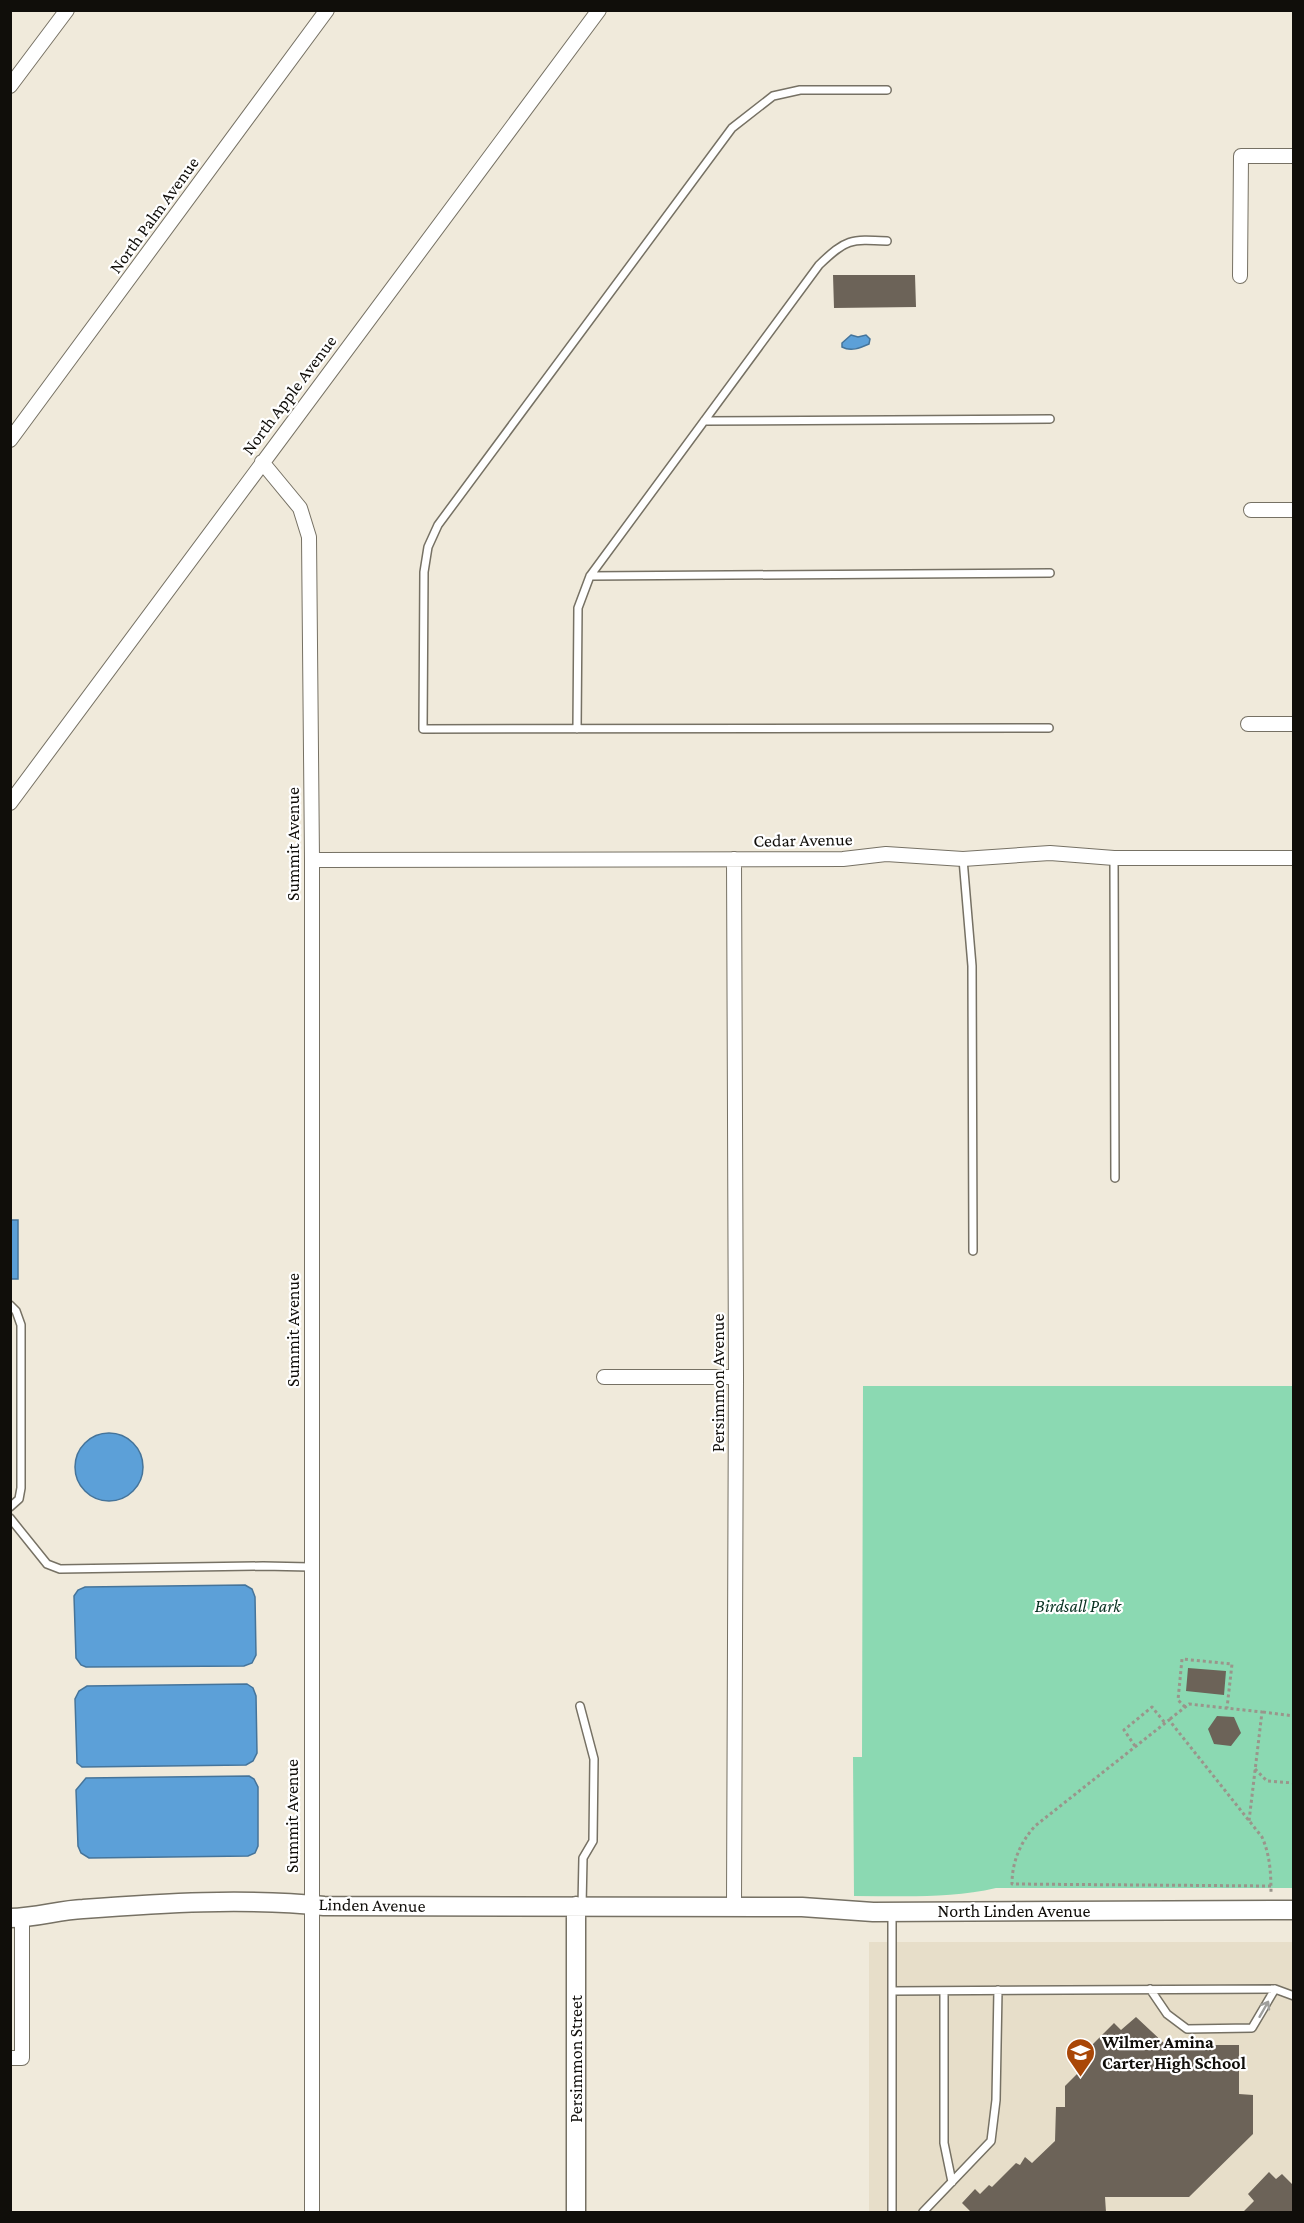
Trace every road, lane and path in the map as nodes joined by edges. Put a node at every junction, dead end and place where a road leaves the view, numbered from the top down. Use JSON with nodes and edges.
{"nodes":[{"id":1,"x":67,"y":10,"type":"edge"},
{"id":2,"x":327,"y":10,"type":"edge"},
{"id":3,"x":599,"y":10,"type":"edge"},
{"id":4,"x":10,"y":86,"type":"edge"},
{"id":5,"x":887,"y":90,"type":"dead end"},
{"id":6,"x":1293,"y":156,"type":"edge"},
{"id":7,"x":887,"y":241,"type":"dead end"},
{"id":8,"x":1240,"y":276,"type":"dead end"},
{"id":9,"x":1050,"y":419,"type":"dead end"},
{"id":10,"x":704,"y":421,"type":"junction"},
{"id":11,"x":10,"y":440,"type":"edge"},
{"id":12,"x":262,"y":462,"type":"junction"},
{"id":13,"x":1251,"y":510,"type":"dead end"},
{"id":14,"x":1293,"y":510,"type":"edge"},
{"id":15,"x":1050,"y":573,"type":"dead end"},
{"id":16,"x":590,"y":576,"type":"junction"},
{"id":17,"x":1248,"y":724,"type":"dead end"},
{"id":18,"x":1293,"y":724,"type":"edge"},
{"id":19,"x":1049,"y":728,"type":"dead end"},
{"id":20,"x":577,"y":729,"type":"junction"},
{"id":21,"x":10,"y":803,"type":"edge"},
{"id":22,"x":963,"y":858,"type":"junction"},
{"id":23,"x":1114,"y":858,"type":"junction"},
{"id":24,"x":1293,"y":858,"type":"edge"},
{"id":25,"x":312,"y":860,"type":"junction"},
{"id":26,"x":734,"y":860,"type":"junction"},
{"id":27,"x":1115,"y":1178,"type":"dead end"},
{"id":28,"x":973,"y":1251,"type":"dead end"},
{"id":29,"x":10,"y":1305,"type":"edge"},
{"id":30,"x":604,"y":1377,"type":"dead end"},
{"id":31,"x":736,"y":1377,"type":"junction"},
{"id":32,"x":10,"y":1507,"type":"edge"},
{"id":33,"x":10,"y":1518,"type":"edge"},
{"id":34,"x":310,"y":1567,"type":"junction"},
{"id":35,"x":580,"y":1706,"type":"dead end"},
{"id":36,"x":1185,"y":1707,"type":"junction"},
{"id":37,"x":1227,"y":1708,"type":"junction"},
{"id":38,"x":1262,"y":1712,"type":"junction"},
{"id":39,"x":1293,"y":1716,"type":"edge"},
{"id":40,"x":1169,"y":1719,"type":"junction"},
{"id":41,"x":1165,"y":1723,"type":"junction"},
{"id":42,"x":1136,"y":1746,"type":"junction"},
{"id":43,"x":1255,"y":1769,"type":"junction"},
{"id":44,"x":1293,"y":1783,"type":"edge"},
{"id":45,"x":1249,"y":1821,"type":"junction"},
{"id":46,"x":1271,"y":1886,"type":"junction"},
{"id":47,"x":310,"y":1905,"type":"junction"},
{"id":48,"x":579,"y":1906,"type":"junction"},
{"id":49,"x":734,"y":1906,"type":"junction"},
{"id":50,"x":1271,"y":1910,"type":"junction"},
{"id":51,"x":1293,"y":1910,"type":"edge"},
{"id":52,"x":892,"y":1912,"type":"junction"},
{"id":53,"x":16,"y":1918,"type":"edge"},
{"id":54,"x":1150,"y":1989,"type":"junction"},
{"id":55,"x":1275,"y":1989,"type":"junction"},
{"id":56,"x":998,"y":1990,"type":"junction"},
{"id":57,"x":892,"y":1991,"type":"junction"},
{"id":58,"x":944,"y":1991,"type":"junction"},
{"id":59,"x":1293,"y":1996,"type":"edge"},
{"id":60,"x":16,"y":2058,"type":"edge"},
{"id":61,"x":952,"y":2182,"type":"junction"},
{"id":62,"x":312,"y":2212,"type":"edge"},
{"id":63,"x":576,"y":2212,"type":"edge"},
{"id":64,"x":892,"y":2212,"type":"edge"},
{"id":65,"x":923,"y":2212,"type":"edge"}],
"edges":[{"from":1,"to":4,"type":"street"},
{"from":2,"to":11,"type":"street","name":"North Palm Avenue"},
{"from":3,"to":12,"type":"street","name":"North Apple Avenue"},
{"from":5,"to":20,"type":"lane"},
{"from":6,"to":8,"type":"street"},
{"from":7,"to":10,"type":"lane"},
{"from":9,"to":10,"type":"lane"},
{"from":10,"to":16,"type":"lane"},
{"from":12,"to":21,"type":"street","name":"North Apple Avenue"},
{"from":12,"to":25,"type":"street","name":"Summit Avenue"},
{"from":13,"to":14,"type":"street"},
{"from":15,"to":16,"type":"lane"},
{"from":16,"to":20,"type":"lane"},
{"from":17,"to":18,"type":"street"},
{"from":19,"to":20,"type":"lane"},
{"from":22,"to":23,"type":"street","name":"Cedar Avenue"},
{"from":22,"to":26,"type":"street","name":"Cedar Avenue"},
{"from":22,"to":28,"type":"lane"},
{"from":23,"to":24,"type":"street","name":"Cedar Avenue"},
{"from":23,"to":27,"type":"lane"},
{"from":25,"to":26,"type":"street","name":"Cedar Avenue"},
{"from":25,"to":34,"type":"street","name":"Summit Avenue"},
{"from":26,"to":31,"type":"street","name":"Persimmon Avenue"},
{"from":29,"to":32,"type":"lane"},
{"from":30,"to":31,"type":"street"},
{"from":31,"to":49,"type":"street","name":"Persimmon Avenue"},
{"from":33,"to":34,"type":"lane"},
{"from":34,"to":47,"type":"street","name":"Summit Avenue"},
{"from":35,"to":48,"type":"lane"},
{"from":36,"to":37,"type":"path"},
{"from":36,"to":37,"type":"path"},
{"from":36,"to":40,"type":"path"},
{"from":37,"to":38,"type":"path"},
{"from":38,"to":39,"type":"path"},
{"from":38,"to":43,"type":"path"},
{"from":40,"to":41,"type":"path"},
{"from":40,"to":45,"type":"path"},
{"from":41,"to":42,"type":"path"},
{"from":41,"to":42,"type":"path"},
{"from":42,"to":46,"type":"path"},
{"from":43,"to":44,"type":"path"},
{"from":43,"to":45,"type":"path"},
{"from":45,"to":46,"type":"path"},
{"from":46,"to":50,"type":"path"},
{"from":47,"to":48,"type":"street","name":"Linden Avenue"},
{"from":47,"to":53,"type":"street","name":"Linden Avenue"},
{"from":47,"to":62,"type":"street","name":"Summit Avenue"},
{"from":48,"to":49,"type":"street","name":"Linden Avenue"},
{"from":48,"to":63,"type":"street","name":"Persimmon Street"},
{"from":49,"to":52,"type":"street","name":"North Linden Avenue"},
{"from":50,"to":51,"type":"street","name":"North Linden Avenue"},
{"from":50,"to":52,"type":"street","name":"North Linden Avenue"},
{"from":52,"to":57,"type":"lane"},
{"from":53,"to":60,"type":"street"},
{"from":54,"to":55,"type":"lane"},
{"from":54,"to":55,"type":"lane","one_way":true},
{"from":54,"to":56,"type":"lane"},
{"from":55,"to":59,"type":"lane"},
{"from":56,"to":58,"type":"lane"},
{"from":56,"to":61,"type":"lane"},
{"from":57,"to":58,"type":"lane"},
{"from":57,"to":64,"type":"lane"},
{"from":58,"to":61,"type":"lane"},
{"from":61,"to":65,"type":"lane"}]}
